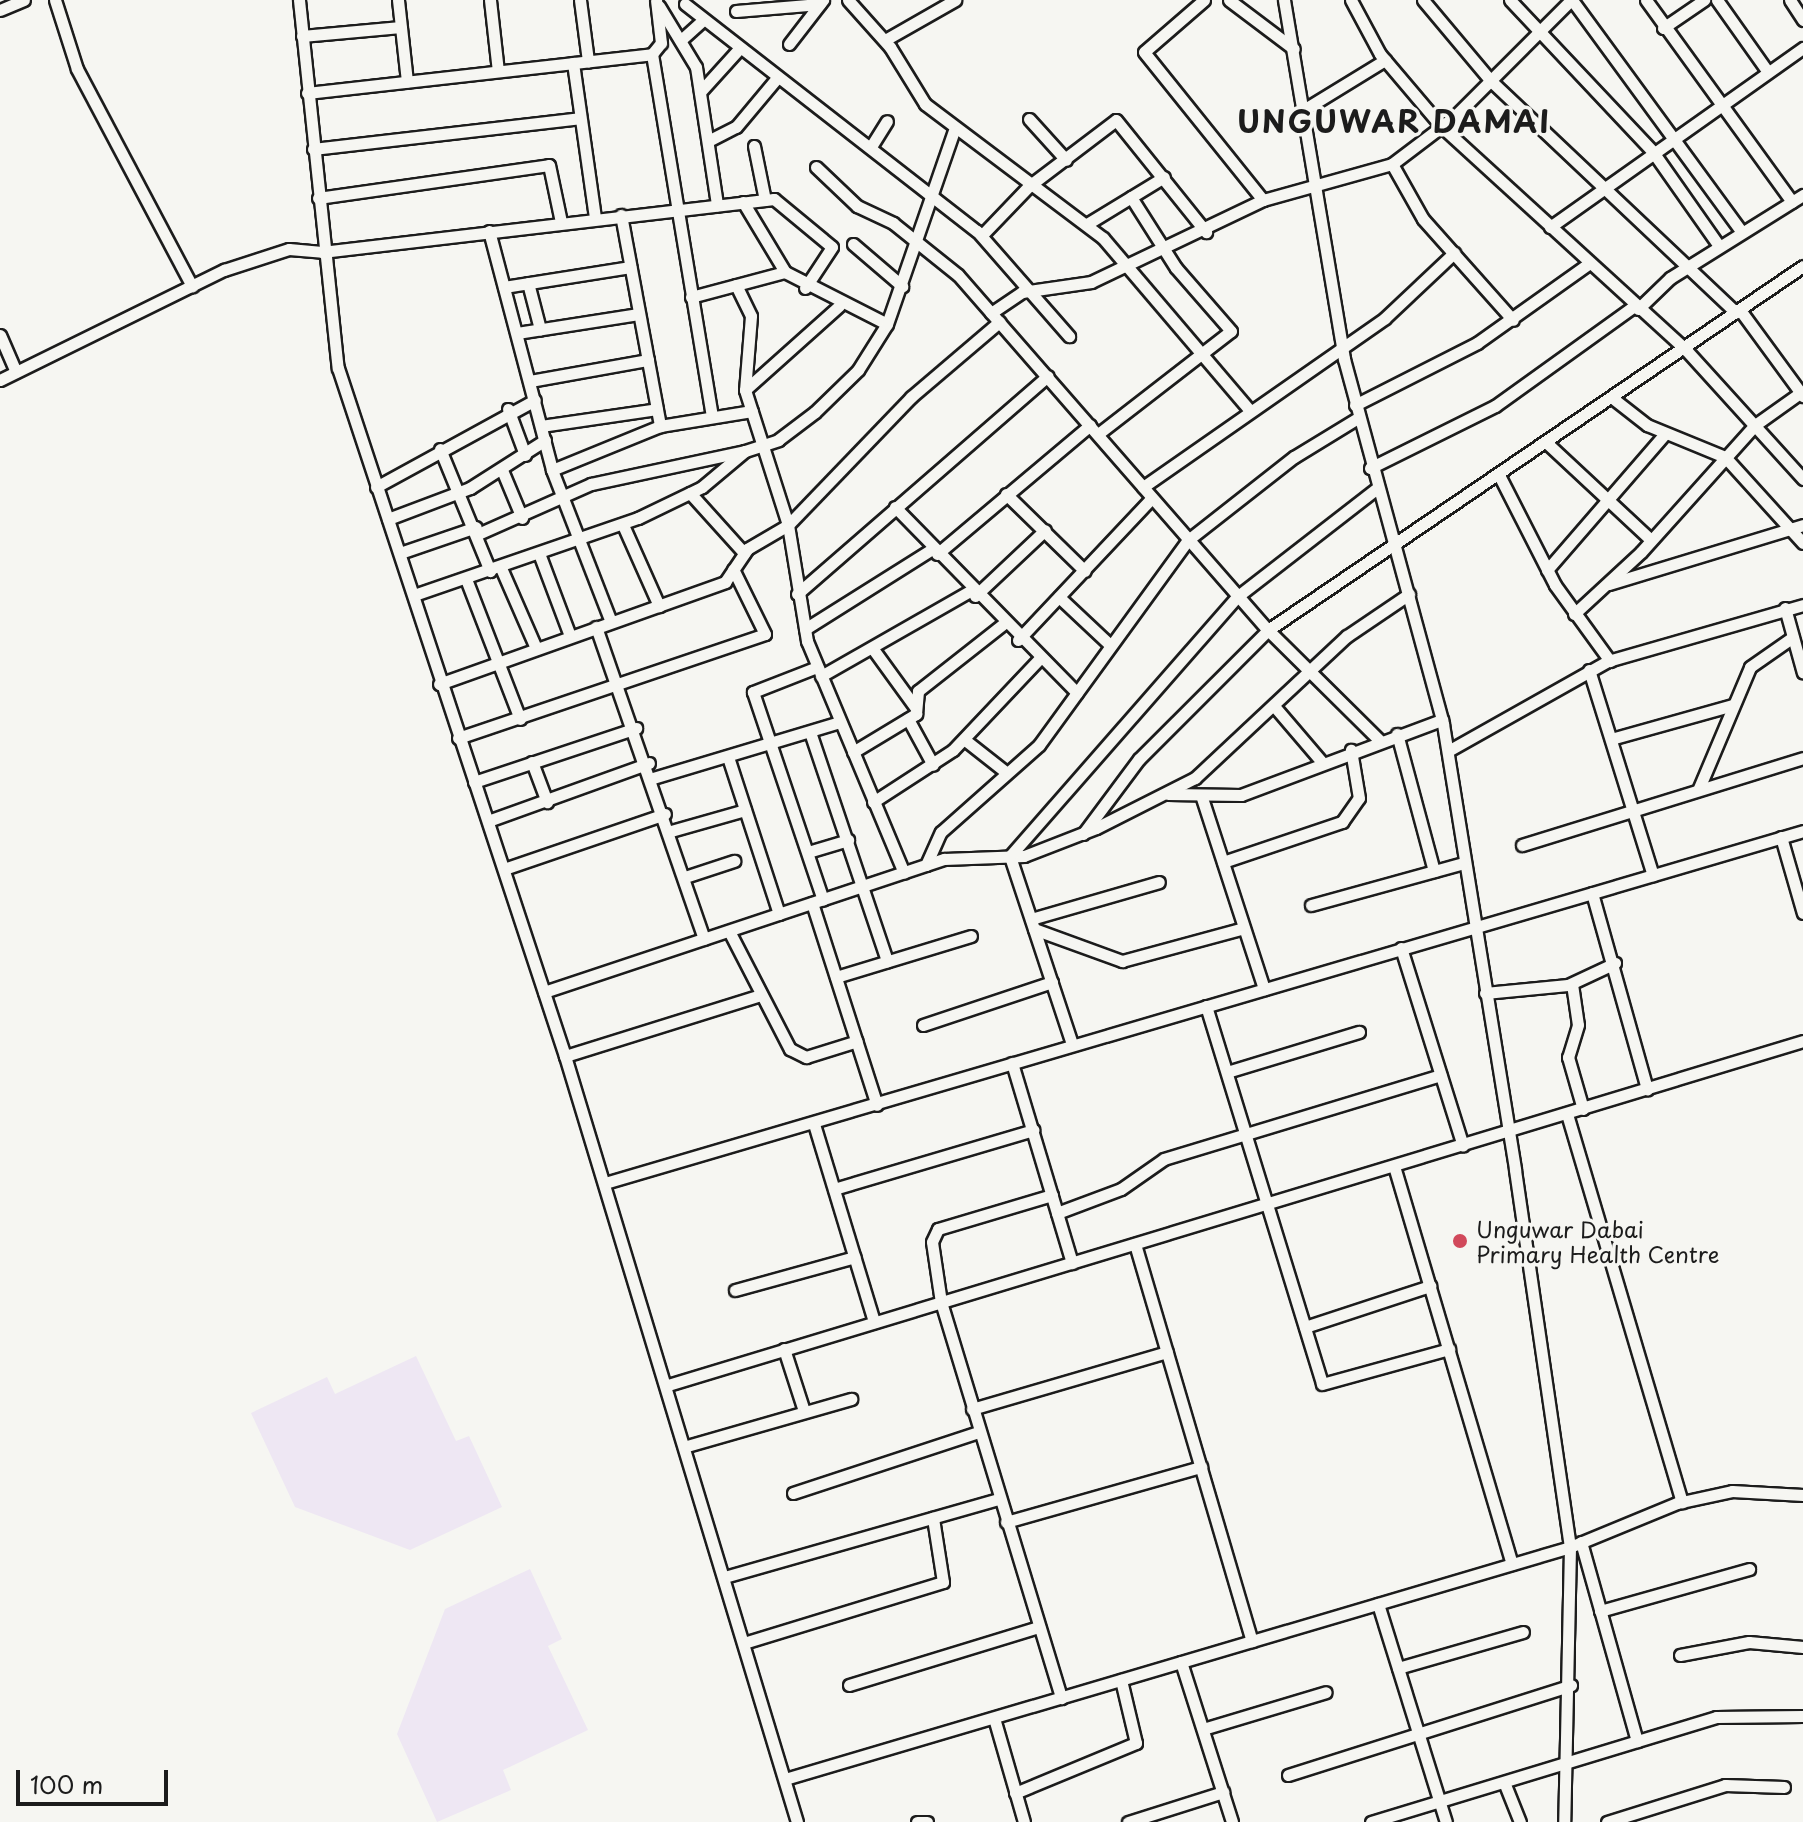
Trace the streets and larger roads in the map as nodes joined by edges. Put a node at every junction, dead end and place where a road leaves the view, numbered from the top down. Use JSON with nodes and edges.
{"nodes":[{"id":1,"x":24,"y":0,"type":"edge"},
{"id":2,"x":55,"y":0,"type":"edge"},
{"id":3,"x":299,"y":0,"type":"edge"},
{"id":4,"x":398,"y":0,"type":"edge"},
{"id":5,"x":490,"y":0,"type":"edge"},
{"id":6,"x":580,"y":0,"type":"edge"},
{"id":7,"x":848,"y":0,"type":"edge"},
{"id":8,"x":955,"y":0,"type":"edge"},
{"id":9,"x":1204,"y":0,"type":"edge"},
{"id":10,"x":1229,"y":0,"type":"edge"},
{"id":11,"x":1284,"y":0,"type":"edge"},
{"id":12,"x":1351,"y":0,"type":"edge"},
{"id":13,"x":1423,"y":0,"type":"edge"},
{"id":14,"x":1510,"y":0,"type":"edge"},
{"id":15,"x":1571,"y":0,"type":"edge"},
{"id":16,"x":1646,"y":0,"type":"edge"},
{"id":17,"x":1704,"y":0,"type":"edge"},
{"id":18,"x":1717,"y":0,"type":"edge"},
{"id":19,"x":1790,"y":0,"type":"edge"},
{"id":20,"x":656,"y":1,"type":"edge"},
{"id":21,"x":822,"y":2,"type":"edge"},
{"id":22,"x":685,"y":4,"type":"dead end"},
{"id":23,"x":0,"y":10,"type":"edge"},
{"id":24,"x":736,"y":11,"type":"dead end"},
{"id":25,"x":1803,"y":20,"type":"edge"},
{"id":26,"x":701,"y":22,"type":"junction"},
{"id":27,"x":401,"y":27,"type":"junction"},
{"id":28,"x":1663,"y":28,"type":"junction"},
{"id":29,"x":1539,"y":32,"type":"junction"},
{"id":30,"x":302,"y":36,"type":"junction"},
{"id":31,"x":682,"y":39,"type":"junction"},
{"id":32,"x":885,"y":40,"type":"junction"},
{"id":33,"x":789,"y":44,"type":"dead end"},
{"id":34,"x":1803,"y":48,"type":"edge"},
{"id":35,"x":1294,"y":49,"type":"junction"},
{"id":36,"x":738,"y":50,"type":"junction"},
{"id":37,"x":652,"y":54,"type":"junction"},
{"id":38,"x":1385,"y":60,"type":"junction"},
{"id":39,"x":588,"y":61,"type":"junction"},
{"id":40,"x":573,"y":63,"type":"junction"},
{"id":41,"x":498,"y":71,"type":"junction"},
{"id":42,"x":1768,"y":72,"type":"junction"},
{"id":43,"x":777,"y":78,"type":"junction"},
{"id":44,"x":1491,"y":81,"type":"junction"},
{"id":45,"x":407,"y":82,"type":"junction"},
{"id":46,"x":700,"y":92,"type":"junction"},
{"id":47,"x":307,"y":93,"type":"junction"},
{"id":48,"x":1721,"y":105,"type":"junction"},
{"id":49,"x":1305,"y":109,"type":"junction"},
{"id":50,"x":579,"y":118,"type":"junction"},
{"id":51,"x":1029,"y":119,"type":"dead end"},
{"id":52,"x":887,"y":121,"type":"dead end"},
{"id":53,"x":1442,"y":127,"type":"junction"},
{"id":54,"x":954,"y":131,"type":"junction"},
{"id":55,"x":1677,"y":135,"type":"junction"},
{"id":56,"x":708,"y":141,"type":"junction"},
{"id":57,"x":872,"y":145,"type":"junction"},
{"id":58,"x":754,"y":146,"type":"dead end"},
{"id":59,"x":313,"y":149,"type":"junction"},
{"id":60,"x":1653,"y":152,"type":"junction"},
{"id":61,"x":1066,"y":160,"type":"junction"},
{"id":62,"x":1392,"y":164,"type":"junction"},
{"id":63,"x":816,"y":167,"type":"dead end"},
{"id":64,"x":1164,"y":177,"type":"junction"},
{"id":65,"x":1318,"y":184,"type":"junction"},
{"id":66,"x":1029,"y":186,"type":"junction"},
{"id":67,"x":1602,"y":190,"type":"junction"},
{"id":68,"x":1803,"y":195,"type":"edge"},
{"id":69,"x":933,"y":197,"type":"junction"},
{"id":70,"x":1131,"y":197,"type":"junction"},
{"id":71,"x":318,"y":198,"type":"junction"},
{"id":72,"x":765,"y":200,"type":"junction"},
{"id":73,"x":1263,"y":200,"type":"junction"},
{"id":74,"x":743,"y":202,"type":"junction"},
{"id":75,"x":1792,"y":202,"type":"junction"},
{"id":76,"x":717,"y":205,"type":"junction"},
{"id":77,"x":675,"y":209,"type":"junction"},
{"id":78,"x":621,"y":215,"type":"junction"},
{"id":79,"x":595,"y":218,"type":"junction"},
{"id":80,"x":561,"y":222,"type":"junction"},
{"id":81,"x":1087,"y":224,"type":"junction"},
{"id":82,"x":1550,"y":227,"type":"junction"},
{"id":83,"x":489,"y":231,"type":"junction"},
{"id":84,"x":1206,"y":232,"type":"junction"},
{"id":85,"x":1742,"y":232,"type":"junction"},
{"id":86,"x":982,"y":235,"type":"junction"},
{"id":87,"x":920,"y":243,"type":"junction"},
{"id":88,"x":853,"y":244,"type":"dead end"},
{"id":89,"x":1719,"y":246,"type":"junction"},
{"id":90,"x":1164,"y":250,"type":"junction"},
{"id":91,"x":322,"y":252,"type":"junction"},
{"id":92,"x":1454,"y":253,"type":"junction"},
{"id":93,"x":1588,"y":264,"type":"junction"},
{"id":94,"x":1125,"y":266,"type":"junction"},
{"id":95,"x":1803,"y":266,"type":"edge"},
{"id":96,"x":630,"y":267,"type":"junction"},
{"id":97,"x":1683,"y":270,"type":"junction"},
{"id":98,"x":785,"y":272,"type":"junction"},
{"id":99,"x":528,"y":283,"type":"junction"},
{"id":100,"x":736,"y":285,"type":"junction"},
{"id":101,"x":192,"y":286,"type":"junction"},
{"id":102,"x":902,"y":286,"type":"junction"},
{"id":103,"x":504,"y":287,"type":"junction"},
{"id":104,"x":805,"y":288,"type":"junction"},
{"id":105,"x":1031,"y":289,"type":"junction"},
{"id":106,"x":691,"y":297,"type":"junction"},
{"id":107,"x":839,"y":306,"type":"junction"},
{"id":108,"x":1636,"y":307,"type":"junction"},
{"id":109,"x":1738,"y":312,"type":"junction"},
{"id":110,"x":639,"y":314,"type":"junction"},
{"id":111,"x":995,"y":317,"type":"junction"},
{"id":112,"x":1513,"y":320,"type":"junction"},
{"id":113,"x":887,"y":324,"type":"junction"},
{"id":114,"x":540,"y":329,"type":"junction"},
{"id":115,"x":517,"y":333,"type":"junction"},
{"id":116,"x":0,"y":335,"type":"edge"},
{"id":117,"x":1069,"y":336,"type":"dead end"},
{"id":118,"x":1342,"y":347,"type":"junction"},
{"id":119,"x":1687,"y":351,"type":"junction"},
{"id":120,"x":1198,"y":355,"type":"junction"},
{"id":121,"x":648,"y":360,"type":"junction"},
{"id":122,"x":16,"y":372,"type":"junction"},
{"id":123,"x":1048,"y":376,"type":"junction"},
{"id":124,"x":0,"y":380,"type":"edge"},
{"id":125,"x":530,"y":381,"type":"junction"},
{"id":126,"x":745,"y":390,"type":"junction"},
{"id":127,"x":1802,"y":394,"type":"edge"},
{"id":128,"x":535,"y":400,"type":"junction"},
{"id":129,"x":1615,"y":400,"type":"junction"},
{"id":130,"x":1355,"y":405,"type":"junction"},
{"id":131,"x":508,"y":409,"type":"junction"},
{"id":132,"x":657,"y":409,"type":"junction"},
{"id":133,"x":752,"y":411,"type":"junction"},
{"id":134,"x":1250,"y":411,"type":"junction"},
{"id":135,"x":712,"y":417,"type":"junction"},
{"id":136,"x":1358,"y":418,"type":"junction"},
{"id":137,"x":1755,"y":425,"type":"junction"},
{"id":138,"x":541,"y":426,"type":"junction"},
{"id":139,"x":660,"y":426,"type":"junction"},
{"id":140,"x":1094,"y":429,"type":"junction"},
{"id":141,"x":1665,"y":434,"type":"junction"},
{"id":142,"x":545,"y":440,"type":"junction"},
{"id":143,"x":1549,"y":445,"type":"junction"},
{"id":144,"x":765,"y":447,"type":"junction"},
{"id":145,"x":440,"y":449,"type":"junction"},
{"id":146,"x":745,"y":451,"type":"junction"},
{"id":147,"x":525,"y":455,"type":"junction"},
{"id":148,"x":1725,"y":457,"type":"junction"},
{"id":149,"x":1370,"y":468,"type":"junction"},
{"id":150,"x":502,"y":470,"type":"junction"},
{"id":151,"x":552,"y":470,"type":"junction"},
{"id":152,"x":1500,"y":477,"type":"junction"},
{"id":153,"x":1803,"y":479,"type":"edge"},
{"id":154,"x":376,"y":487,"type":"junction"},
{"id":155,"x":1143,"y":487,"type":"junction"},
{"id":156,"x":1376,"y":489,"type":"junction"},
{"id":157,"x":463,"y":491,"type":"junction"},
{"id":158,"x":690,"y":493,"type":"junction"},
{"id":159,"x":1006,"y":494,"type":"junction"},
{"id":160,"x":563,"y":497,"type":"junction"},
{"id":161,"x":1152,"y":498,"type":"junction"},
{"id":162,"x":1608,"y":502,"type":"junction"},
{"id":163,"x":895,"y":507,"type":"junction"},
{"id":164,"x":522,"y":518,"type":"junction"},
{"id":165,"x":388,"y":519,"type":"junction"},
{"id":166,"x":623,"y":525,"type":"junction"},
{"id":167,"x":788,"y":525,"type":"junction"},
{"id":168,"x":1797,"y":527,"type":"edge"},
{"id":169,"x":477,"y":530,"type":"junction"},
{"id":170,"x":1045,"y":530,"type":"junction"},
{"id":171,"x":1188,"y":540,"type":"junction"},
{"id":172,"x":1651,"y":540,"type":"junction"},
{"id":173,"x":1392,"y":541,"type":"junction"},
{"id":174,"x":581,"y":543,"type":"junction"},
{"id":175,"x":1803,"y":543,"type":"edge"},
{"id":176,"x":934,"y":552,"type":"junction"},
{"id":177,"x":400,"y":553,"type":"junction"},
{"id":178,"x":744,"y":553,"type":"junction"},
{"id":179,"x":540,"y":556,"type":"junction"},
{"id":180,"x":733,"y":569,"type":"junction"},
{"id":181,"x":495,"y":570,"type":"junction"},
{"id":182,"x":1547,"y":570,"type":"junction"},
{"id":183,"x":1085,"y":571,"type":"junction"},
{"id":184,"x":466,"y":579,"type":"junction"},
{"id":185,"x":1609,"y":584,"type":"junction"},
{"id":186,"x":972,"y":593,"type":"junction"},
{"id":187,"x":797,"y":594,"type":"junction"},
{"id":188,"x":1409,"y":594,"type":"junction"},
{"id":189,"x":414,"y":595,"type":"junction"},
{"id":190,"x":1238,"y":596,"type":"junction"},
{"id":191,"x":1059,"y":597,"type":"junction"},
{"id":192,"x":1803,"y":605,"type":"edge"},
{"id":193,"x":659,"y":606,"type":"junction"},
{"id":194,"x":1785,"y":608,"type":"junction"},
{"id":195,"x":1574,"y":614,"type":"junction"},
{"id":196,"x":611,"y":622,"type":"junction"},
{"id":197,"x":1003,"y":624,"type":"junction"},
{"id":198,"x":596,"y":627,"type":"junction"},
{"id":199,"x":805,"y":629,"type":"junction"},
{"id":200,"x":1268,"y":630,"type":"junction"},
{"id":201,"x":570,"y":636,"type":"junction"},
{"id":202,"x":1793,"y":637,"type":"junction"},
{"id":203,"x":1018,"y":640,"type":"junction"},
{"id":204,"x":1109,"y":644,"type":"junction"},
{"id":205,"x":536,"y":648,"type":"junction"},
{"id":206,"x":873,"y":649,"type":"junction"},
{"id":207,"x":1038,"y":660,"type":"junction"},
{"id":208,"x":1610,"y":661,"type":"junction"},
{"id":209,"x":499,"y":662,"type":"junction"},
{"id":210,"x":1310,"y":668,"type":"junction"},
{"id":211,"x":1589,"y":670,"type":"junction"},
{"id":212,"x":819,"y":671,"type":"junction"},
{"id":213,"x":1803,"y":673,"type":"edge"},
{"id":214,"x":619,"y":683,"type":"junction"},
{"id":215,"x":439,"y":684,"type":"junction"},
{"id":216,"x":1077,"y":693,"type":"junction"},
{"id":217,"x":1733,"y":705,"type":"junction"},
{"id":218,"x":1274,"y":706,"type":"junction"},
{"id":219,"x":917,"y":710,"type":"junction"},
{"id":220,"x":520,"y":719,"type":"junction"},
{"id":221,"x":908,"y":719,"type":"junction"},
{"id":222,"x":1442,"y":720,"type":"junction"},
{"id":223,"x":840,"y":722,"type":"junction"},
{"id":224,"x":636,"y":728,"type":"junction"},
{"id":225,"x":810,"y":732,"type":"junction"},
{"id":226,"x":1397,"y":734,"type":"junction"},
{"id":227,"x":458,"y":738,"type":"junction"},
{"id":228,"x":1611,"y":739,"type":"junction"},
{"id":229,"x":965,"y":740,"type":"junction"},
{"id":230,"x":1379,"y":740,"type":"junction"},
{"id":231,"x":773,"y":744,"type":"junction"},
{"id":232,"x":1351,"y":750,"type":"junction"},
{"id":233,"x":1448,"y":751,"type":"junction"},
{"id":234,"x":853,"y":752,"type":"junction"},
{"id":235,"x":728,"y":757,"type":"junction"},
{"id":236,"x":1803,"y":758,"type":"edge"},
{"id":237,"x":1321,"y":761,"type":"junction"},
{"id":238,"x":532,"y":762,"type":"junction"},
{"id":239,"x":649,"y":763,"type":"junction"},
{"id":240,"x":933,"y":765,"type":"junction"},
{"id":241,"x":1007,"y":773,"type":"junction"},
{"id":242,"x":653,"y":778,"type":"junction"},
{"id":243,"x":474,"y":782,"type":"junction"},
{"id":244,"x":1699,"y":788,"type":"junction"},
{"id":245,"x":1167,"y":794,"type":"junction"},
{"id":246,"x":1202,"y":798,"type":"junction"},
{"id":247,"x":547,"y":802,"type":"junction"},
{"id":248,"x":873,"y":802,"type":"junction"},
{"id":249,"x":745,"y":810,"type":"junction"},
{"id":250,"x":1633,"y":811,"type":"junction"},
{"id":251,"x":665,"y":814,"type":"junction"},
{"id":252,"x":488,"y":821,"type":"junction"},
{"id":253,"x":671,"y":831,"type":"junction"},
{"id":254,"x":1803,"y":831,"type":"edge"},
{"id":255,"x":1083,"y":834,"type":"junction"},
{"id":256,"x":1781,"y":837,"type":"junction"},
{"id":257,"x":848,"y":840,"type":"junction"},
{"id":258,"x":1522,"y":845,"type":"dead end"},
{"id":259,"x":808,"y":852,"type":"junction"},
{"id":260,"x":1010,"y":856,"type":"junction"},
{"id":261,"x":734,"y":861,"type":"dead end"},
{"id":262,"x":1223,"y":862,"type":"junction"},
{"id":263,"x":1463,"y":863,"type":"junction"},
{"id":264,"x":926,"y":865,"type":"junction"},
{"id":265,"x":504,"y":869,"type":"junction"},
{"id":266,"x":1434,"y":871,"type":"junction"},
{"id":267,"x":904,"y":873,"type":"junction"},
{"id":268,"x":1653,"y":875,"type":"junction"},
{"id":269,"x":685,"y":877,"type":"junction"},
{"id":270,"x":1159,"y":882,"type":"dead end"},
{"id":271,"x":864,"y":886,"type":"junction"},
{"id":272,"x":1592,"y":893,"type":"junction"},
{"id":273,"x":1800,"y":893,"type":"edge"},
{"id":274,"x":818,"y":901,"type":"junction"},
{"id":275,"x":1311,"y":905,"type":"dead end"},
{"id":276,"x":1803,"y":913,"type":"edge"},
{"id":277,"x":779,"y":914,"type":"junction"},
{"id":278,"x":1033,"y":924,"type":"junction"},
{"id":279,"x":1473,"y":926,"type":"junction"},
{"id":280,"x":1244,"y":928,"type":"junction"},
{"id":281,"x":729,"y":931,"type":"junction"},
{"id":282,"x":971,"y":936,"type":"dead end"},
{"id":283,"x":704,"y":939,"type":"junction"},
{"id":284,"x":1401,"y":948,"type":"junction"},
{"id":285,"x":887,"y":961,"type":"junction"},
{"id":286,"x":1615,"y":963,"type":"junction"},
{"id":287,"x":836,"y":977,"type":"junction"},
{"id":288,"x":1052,"y":982,"type":"junction"},
{"id":289,"x":1572,"y":984,"type":"junction"},
{"id":290,"x":1264,"y":989,"type":"junction"},
{"id":291,"x":544,"y":992,"type":"junction"},
{"id":292,"x":1485,"y":993,"type":"junction"},
{"id":293,"x":758,"y":996,"type":"junction"},
{"id":294,"x":1206,"y":1006,"type":"junction"},
{"id":295,"x":923,"y":1025,"type":"dead end"},
{"id":296,"x":1359,"y":1032,"type":"dead end"},
{"id":297,"x":857,"y":1041,"type":"junction"},
{"id":298,"x":1803,"y":1041,"type":"edge"},
{"id":299,"x":1072,"y":1044,"type":"junction"},
{"id":300,"x":565,"y":1056,"type":"junction"},
{"id":301,"x":1012,"y":1063,"type":"junction"},
{"id":302,"x":1227,"y":1072,"type":"junction"},
{"id":303,"x":1441,"y":1075,"type":"junction"},
{"id":304,"x":1647,"y":1089,"type":"junction"},
{"id":305,"x":877,"y":1105,"type":"junction"},
{"id":306,"x":1583,"y":1109,"type":"junction"},
{"id":307,"x":1567,"y":1114,"type":"junction"},
{"id":308,"x":814,"y":1124,"type":"junction"},
{"id":309,"x":1033,"y":1130,"type":"junction"},
{"id":310,"x":1245,"y":1131,"type":"junction"},
{"id":311,"x":1509,"y":1132,"type":"junction"},
{"id":312,"x":1463,"y":1146,"type":"junction"},
{"id":313,"x":1394,"y":1166,"type":"junction"},
{"id":314,"x":605,"y":1183,"type":"junction"},
{"id":315,"x":834,"y":1189,"type":"junction"},
{"id":316,"x":1052,"y":1195,"type":"junction"},
{"id":317,"x":1268,"y":1204,"type":"junction"},
{"id":318,"x":1057,"y":1213,"type":"junction"},
{"id":319,"x":1135,"y":1244,"type":"junction"},
{"id":320,"x":855,"y":1257,"type":"junction"},
{"id":321,"x":1072,"y":1263,"type":"junction"},
{"id":322,"x":1430,"y":1286,"type":"junction"},
{"id":323,"x":735,"y":1290,"type":"dead end"},
{"id":324,"x":941,"y":1302,"type":"junction"},
{"id":325,"x":874,"y":1322,"type":"junction"},
{"id":326,"x":1305,"y":1327,"type":"junction"},
{"id":327,"x":784,"y":1349,"type":"junction"},
{"id":328,"x":1449,"y":1349,"type":"junction"},
{"id":329,"x":1167,"y":1352,"type":"junction"},
{"id":330,"x":668,"y":1385,"type":"junction"},
{"id":331,"x":851,"y":1399,"type":"dead end"},
{"id":332,"x":972,"y":1409,"type":"junction"},
{"id":333,"x":804,"y":1411,"type":"junction"},
{"id":334,"x":979,"y":1432,"type":"junction"},
{"id":335,"x":687,"y":1446,"type":"junction"},
{"id":336,"x":1201,"y":1467,"type":"junction"},
{"id":337,"x":793,"y":1493,"type":"dead end"},
{"id":338,"x":1803,"y":1495,"type":"edge"},
{"id":339,"x":999,"y":1499,"type":"junction"},
{"id":340,"x":1682,"y":1502,"type":"junction"},
{"id":341,"x":933,"y":1518,"type":"junction"},
{"id":342,"x":1006,"y":1522,"type":"junction"},
{"id":343,"x":1576,"y":1544,"type":"junction"},
{"id":344,"x":1512,"y":1564,"type":"junction"},
{"id":345,"x":1749,"y":1569,"type":"dead end"},
{"id":346,"x":728,"y":1576,"type":"junction"},
{"id":347,"x":1378,"y":1604,"type":"junction"},
{"id":348,"x":1600,"y":1611,"type":"junction"},
{"id":349,"x":1039,"y":1627,"type":"junction"},
{"id":350,"x":1523,"y":1632,"type":"dead end"},
{"id":351,"x":1252,"y":1641,"type":"junction"},
{"id":352,"x":747,"y":1642,"type":"junction"},
{"id":353,"x":1803,"y":1647,"type":"edge"},
{"id":354,"x":1680,"y":1655,"type":"dead end"},
{"id":355,"x":1181,"y":1662,"type":"junction"},
{"id":356,"x":1398,"y":1668,"type":"junction"},
{"id":357,"x":1121,"y":1680,"type":"junction"},
{"id":358,"x":849,"y":1685,"type":"dead end"},
{"id":359,"x":1571,"y":1685,"type":"junction"},
{"id":360,"x":1326,"y":1692,"type":"dead end"},
{"id":361,"x":1061,"y":1698,"type":"junction"},
{"id":362,"x":1803,"y":1716,"type":"edge"},
{"id":363,"x":994,"y":1718,"type":"junction"},
{"id":364,"x":1203,"y":1729,"type":"junction"},
{"id":365,"x":1418,"y":1733,"type":"junction"},
{"id":366,"x":1637,"y":1741,"type":"junction"},
{"id":367,"x":1570,"y":1763,"type":"junction"},
{"id":368,"x":1288,"y":1775,"type":"dead end"},
{"id":369,"x":785,"y":1779,"type":"junction"},
{"id":370,"x":1504,"y":1782,"type":"junction"},
{"id":371,"x":1784,"y":1787,"type":"dead end"},
{"id":372,"x":1223,"y":1792,"type":"junction"},
{"id":373,"x":1015,"y":1793,"type":"junction"},
{"id":374,"x":1439,"y":1801,"type":"junction"},
{"id":375,"x":797,"y":1822,"type":"edge"},
{"id":376,"x":917,"y":1822,"type":"edge"},
{"id":377,"x":927,"y":1822,"type":"edge"},
{"id":378,"x":1024,"y":1822,"type":"edge"},
{"id":379,"x":1128,"y":1822,"type":"edge"},
{"id":380,"x":1232,"y":1822,"type":"edge"},
{"id":381,"x":1371,"y":1822,"type":"edge"},
{"id":382,"x":1446,"y":1822,"type":"edge"},
{"id":383,"x":1520,"y":1822,"type":"edge"},
{"id":384,"x":1564,"y":1822,"type":"edge"},
{"id":385,"x":1607,"y":1822,"type":"edge"}],
"edges":[{"from":1,"to":23,"type":"street"},
{"from":2,"to":101,"type":"street"},
{"from":3,"to":30,"type":"street"},
{"from":4,"to":27,"type":"street"},
{"from":5,"to":41,"type":"street"},
{"from":6,"to":39,"type":"street"},
{"from":7,"to":32,"type":"street"},
{"from":8,"to":32,"type":"street"},
{"from":9,"to":73,"type":"street"},
{"from":10,"to":35,"type":"street"},
{"from":11,"to":35,"type":"street"},
{"from":12,"to":38,"type":"street"},
{"from":13,"to":44,"type":"street"},
{"from":14,"to":29,"type":"street"},
{"from":15,"to":29,"type":"street"},
{"from":15,"to":55,"type":"street"},
{"from":16,"to":28,"type":"street"},
{"from":17,"to":28,"type":"street"},
{"from":18,"to":42,"type":"street"},
{"from":19,"to":25,"type":"street"},
{"from":20,"to":31,"type":"street"},
{"from":20,"to":37,"type":"street"},
{"from":21,"to":24,"type":"street"},
{"from":21,"to":33,"type":"street"},
{"from":22,"to":26,"type":"street"},
{"from":26,"to":31,"type":"street"},
{"from":26,"to":36,"type":"street"},
{"from":27,"to":30,"type":"street"},
{"from":27,"to":45,"type":"street"},
{"from":28,"to":48,"type":"street"},
{"from":29,"to":44,"type":"street"},
{"from":29,"to":60,"type":"street"},
{"from":30,"to":47,"type":"street"},
{"from":31,"to":46,"type":"street"},
{"from":32,"to":54,"type":"street"},
{"from":34,"to":42,"type":"street"},
{"from":35,"to":49,"type":"street"},
{"from":36,"to":43,"type":"street"},
{"from":36,"to":46,"type":"street"},
{"from":37,"to":39,"type":"street"},
{"from":37,"to":77,"type":"street"},
{"from":38,"to":49,"type":"street"},
{"from":38,"to":53,"type":"street"},
{"from":39,"to":40,"type":"street"},
{"from":40,"to":41,"type":"street"},
{"from":40,"to":50,"type":"street"},
{"from":41,"to":45,"type":"street"},
{"from":42,"to":48,"type":"street"},
{"from":43,"to":56,"type":"street"},
{"from":43,"to":57,"type":"street"},
{"from":44,"to":53,"type":"street"},
{"from":44,"to":67,"type":"street"},
{"from":45,"to":47,"type":"street"},
{"from":46,"to":56,"type":"street"},
{"from":47,"to":59,"type":"street"},
{"from":48,"to":55,"type":"street"},
{"from":48,"to":75,"type":"street"},
{"from":49,"to":65,"type":"street"},
{"from":50,"to":59,"type":"street"},
{"from":50,"to":79,"type":"street"},
{"from":51,"to":61,"type":"street"},
{"from":52,"to":57,"type":"street"},
{"from":53,"to":62,"type":"street"},
{"from":53,"to":82,"type":"street"},
{"from":54,"to":66,"type":"street"},
{"from":54,"to":69,"type":"street"},
{"from":55,"to":60,"type":"street"},
{"from":55,"to":85,"type":"street"},
{"from":56,"to":76,"type":"street"},
{"from":57,"to":69,"type":"street"},
{"from":58,"to":72,"type":"street"},
{"from":59,"to":71,"type":"street"},
{"from":60,"to":67,"type":"street"},
{"from":60,"to":89,"type":"street"},
{"from":61,"to":64,"type":"street"},
{"from":61,"to":66,"type":"street"},
{"from":62,"to":65,"type":"street"},
{"from":62,"to":92,"type":"street"},
{"from":63,"to":87,"type":"street"},
{"from":64,"to":70,"type":"street"},
{"from":64,"to":84,"type":"street"},
{"from":65,"to":73,"type":"street"},
{"from":65,"to":118,"type":"street"},
{"from":66,"to":81,"type":"street"},
{"from":66,"to":86,"type":"street"},
{"from":67,"to":82,"type":"street"},
{"from":67,"to":97,"type":"street"},
{"from":68,"to":75,"type":"street"},
{"from":69,"to":86,"type":"street"},
{"from":69,"to":87,"type":"street"},
{"from":70,"to":81,"type":"street"},
{"from":70,"to":90,"type":"street"},
{"from":71,"to":80,"type":"street"},
{"from":71,"to":91,"type":"street"},
{"from":72,"to":74,"type":"street"},
{"from":72,"to":104,"type":"street"},
{"from":73,"to":84,"type":"street"},
{"from":74,"to":76,"type":"street"},
{"from":74,"to":98,"type":"street"},
{"from":75,"to":85,"type":"street"},
{"from":76,"to":77,"type":"street"},
{"from":77,"to":78,"type":"street"},
{"from":77,"to":106,"type":"street"},
{"from":78,"to":79,"type":"street"},
{"from":78,"to":96,"type":"street"},
{"from":79,"to":80,"type":"street"},
{"from":80,"to":83,"type":"street"},
{"from":81,"to":94,"type":"street"},
{"from":82,"to":93,"type":"street"},
{"from":83,"to":91,"type":"street"},
{"from":83,"to":103,"type":"street"},
{"from":84,"to":90,"type":"street"},
{"from":85,"to":89,"type":"street"},
{"from":86,"to":105,"type":"street"},
{"from":87,"to":102,"type":"street"},
{"from":87,"to":111,"type":"street"},
{"from":88,"to":102,"type":"street"},
{"from":89,"to":97,"type":"street"},
{"from":90,"to":94,"type":"street"},
{"from":90,"to":120,"type":"street"},
{"from":91,"to":101,"type":"street"},
{"from":91,"to":154,"type":"street"},
{"from":92,"to":112,"type":"street"},
{"from":92,"to":118,"type":"street"},
{"from":93,"to":108,"type":"street"},
{"from":93,"to":112,"type":"street"},
{"from":94,"to":105,"type":"street"},
{"from":94,"to":120,"type":"street"},
{"from":95,"to":109,"type":"street"},
{"from":96,"to":99,"type":"street"},
{"from":96,"to":110,"type":"street"},
{"from":97,"to":108,"type":"street"},
{"from":97,"to":109,"type":"street"},
{"from":98,"to":100,"type":"street"},
{"from":98,"to":104,"type":"street"},
{"from":99,"to":103,"type":"street"},
{"from":99,"to":114,"type":"street"},
{"from":100,"to":106,"type":"street"},
{"from":100,"to":126,"type":"street"},
{"from":101,"to":122,"type":"street"},
{"from":102,"to":113,"type":"street"},
{"from":103,"to":115,"type":"street"},
{"from":104,"to":107,"type":"street"},
{"from":105,"to":111,"type":"street"},
{"from":105,"to":117,"type":"street"},
{"from":106,"to":135,"type":"street"},
{"from":107,"to":113,"type":"street"},
{"from":107,"to":126,"type":"street"},
{"from":108,"to":119,"type":"street"},
{"from":108,"to":149,"type":"street"},
{"from":109,"to":119,"type":"street"},
{"from":109,"to":127,"type":"street"},
{"from":110,"to":114,"type":"street"},
{"from":110,"to":121,"type":"street"},
{"from":111,"to":123,"type":"street"},
{"from":111,"to":167,"type":"street"},
{"from":112,"to":130,"type":"street"},
{"from":113,"to":144,"type":"street"},
{"from":114,"to":115,"type":"street"},
{"from":115,"to":125,"type":"street"},
{"from":116,"to":122,"type":"street"},
{"from":118,"to":130,"type":"street"},
{"from":118,"to":134,"type":"street"},
{"from":119,"to":129,"type":"street"},
{"from":119,"to":137,"type":"street"},
{"from":120,"to":134,"type":"street"},
{"from":120,"to":140,"type":"street"},
{"from":121,"to":125,"type":"street"},
{"from":121,"to":132,"type":"street"},
{"from":122,"to":124,"type":"street"},
{"from":123,"to":140,"type":"street"},
{"from":123,"to":163,"type":"street"},
{"from":125,"to":128,"type":"street"},
{"from":126,"to":133,"type":"street"},
{"from":127,"to":137,"type":"street"},
{"from":128,"to":131,"type":"street"},
{"from":128,"to":138,"type":"street"},
{"from":129,"to":141,"type":"street"},
{"from":129,"to":143,"type":"street"},
{"from":130,"to":136,"type":"street"},
{"from":131,"to":145,"type":"street"},
{"from":131,"to":147,"type":"street"},
{"from":132,"to":138,"type":"street"},
{"from":132,"to":139,"type":"street"},
{"from":133,"to":135,"type":"street"},
{"from":133,"to":144,"type":"street"},
{"from":134,"to":155,"type":"street"},
{"from":135,"to":139,"type":"street"},
{"from":136,"to":149,"type":"street"},
{"from":136,"to":171,"type":"street"},
{"from":137,"to":148,"type":"street"},
{"from":137,"to":153,"type":"street"},
{"from":138,"to":142,"type":"street"},
{"from":139,"to":151,"type":"street"},
{"from":140,"to":155,"type":"street"},
{"from":140,"to":159,"type":"street"},
{"from":141,"to":148,"type":"street"},
{"from":141,"to":162,"type":"street"},
{"from":142,"to":147,"type":"street"},
{"from":142,"to":151,"type":"street"},
{"from":143,"to":152,"type":"street"},
{"from":143,"to":162,"type":"street"},
{"from":144,"to":146,"type":"street"},
{"from":144,"to":167,"type":"street"},
{"from":145,"to":154,"type":"street"},
{"from":145,"to":157,"type":"street"},
{"from":146,"to":158,"type":"street"},
{"from":146,"to":160,"type":"street"},
{"from":147,"to":150,"type":"street"},
{"from":148,"to":168,"type":"street"},
{"from":148,"to":172,"type":"street"},
{"from":149,"to":156,"type":"street"},
{"from":150,"to":157,"type":"street"},
{"from":150,"to":164,"type":"street"},
{"from":151,"to":160,"type":"street"},
{"from":152,"to":173,"type":"street"},
{"from":152,"to":182,"type":"street"},
{"from":154,"to":165,"type":"street"},
{"from":155,"to":161,"type":"street"},
{"from":156,"to":173,"type":"street"},
{"from":156,"to":190,"type":"street"},
{"from":157,"to":165,"type":"street"},
{"from":157,"to":169,"type":"street"},
{"from":158,"to":166,"type":"street"},
{"from":158,"to":178,"type":"street"},
{"from":159,"to":170,"type":"street"},
{"from":159,"to":176,"type":"street"},
{"from":160,"to":164,"type":"street"},
{"from":160,"to":174,"type":"street"},
{"from":161,"to":171,"type":"street"},
{"from":161,"to":183,"type":"street"},
{"from":162,"to":172,"type":"street"},
{"from":162,"to":182,"type":"street"},
{"from":163,"to":176,"type":"street"},
{"from":163,"to":187,"type":"street"},
{"from":164,"to":169,"type":"street"},
{"from":165,"to":177,"type":"street"},
{"from":166,"to":174,"type":"street"},
{"from":166,"to":193,"type":"street"},
{"from":167,"to":178,"type":"street"},
{"from":167,"to":187,"type":"street"},
{"from":168,"to":175,"type":"street"},
{"from":168,"to":185,"type":"street"},
{"from":169,"to":177,"type":"street"},
{"from":169,"to":181,"type":"street"},
{"from":170,"to":183,"type":"street"},
{"from":170,"to":186,"type":"street"},
{"from":171,"to":190,"type":"street"},
{"from":171,"to":204,"type":"street"},
{"from":172,"to":185,"type":"street"},
{"from":173,"to":188,"type":"street"},
{"from":173,"to":200,"type":"street"},
{"from":174,"to":179,"type":"street"},
{"from":174,"to":196,"type":"street"},
{"from":176,"to":186,"type":"street"},
{"from":176,"to":199,"type":"street"},
{"from":177,"to":189,"type":"street"},
{"from":178,"to":180,"type":"street"},
{"from":179,"to":181,"type":"street"},
{"from":179,"to":201,"type":"street"},
{"from":180,"to":193,"type":"street"},
{"from":180,"to":214,"type":"street"},
{"from":181,"to":184,"type":"street"},
{"from":181,"to":205,"type":"street"},
{"from":182,"to":195,"type":"street"},
{"from":183,"to":191,"type":"street"},
{"from":184,"to":189,"type":"street"},
{"from":184,"to":209,"type":"street"},
{"from":185,"to":195,"type":"street"},
{"from":186,"to":197,"type":"street"},
{"from":186,"to":206,"type":"street"},
{"from":187,"to":199,"type":"street"},
{"from":188,"to":210,"type":"street"},
{"from":188,"to":222,"type":"street"},
{"from":189,"to":215,"type":"street"},
{"from":190,"to":200,"type":"street"},
{"from":190,"to":260,"type":"street"},
{"from":191,"to":203,"type":"street"},
{"from":191,"to":204,"type":"street"},
{"from":192,"to":194,"type":"street"},
{"from":193,"to":196,"type":"street"},
{"from":194,"to":202,"type":"street"},
{"from":194,"to":208,"type":"street"},
{"from":195,"to":208,"type":"street"},
{"from":196,"to":198,"type":"street"},
{"from":197,"to":203,"type":"street"},
{"from":197,"to":219,"type":"street"},
{"from":198,"to":201,"type":"street"},
{"from":198,"to":214,"type":"street"},
{"from":199,"to":212,"type":"street"},
{"from":200,"to":210,"type":"street"},
{"from":200,"to":255,"type":"street"},
{"from":201,"to":205,"type":"street"},
{"from":202,"to":213,"type":"street"},
{"from":202,"to":217,"type":"street"},
{"from":203,"to":207,"type":"street"},
{"from":204,"to":216,"type":"street"},
{"from":205,"to":209,"type":"street"},
{"from":206,"to":212,"type":"street"},
{"from":206,"to":219,"type":"street"},
{"from":207,"to":216,"type":"street"},
{"from":207,"to":229,"type":"street"},
{"from":208,"to":211,"type":"street"},
{"from":209,"to":215,"type":"street"},
{"from":209,"to":220,"type":"street"},
{"from":210,"to":218,"type":"street"},
{"from":210,"to":230,"type":"street"},
{"from":211,"to":228,"type":"street"},
{"from":211,"to":233,"type":"street"},
{"from":212,"to":223,"type":"street"},
{"from":212,"to":231,"type":"street"},
{"from":214,"to":220,"type":"street"},
{"from":214,"to":224,"type":"street"},
{"from":215,"to":227,"type":"street"},
{"from":216,"to":241,"type":"street"},
{"from":217,"to":228,"type":"street"},
{"from":217,"to":244,"type":"street"},
{"from":218,"to":237,"type":"street"},
{"from":218,"to":245,"type":"street"},
{"from":219,"to":221,"type":"street"},
{"from":220,"to":227,"type":"street"},
{"from":221,"to":234,"type":"street"},
{"from":221,"to":240,"type":"street"},
{"from":222,"to":226,"type":"street"},
{"from":222,"to":233,"type":"street"},
{"from":223,"to":225,"type":"street"},
{"from":223,"to":234,"type":"street"},
{"from":224,"to":238,"type":"street"},
{"from":224,"to":239,"type":"street"},
{"from":225,"to":231,"type":"street"},
{"from":225,"to":257,"type":"street"},
{"from":226,"to":230,"type":"street"},
{"from":226,"to":266,"type":"street"},
{"from":227,"to":243,"type":"street"},
{"from":228,"to":250,"type":"street"},
{"from":229,"to":240,"type":"street"},
{"from":229,"to":241,"type":"street"},
{"from":230,"to":232,"type":"street"},
{"from":231,"to":235,"type":"street"},
{"from":231,"to":259,"type":"street"},
{"from":232,"to":237,"type":"street"},
{"from":232,"to":262,"type":"street"},
{"from":233,"to":263,"type":"street"},
{"from":234,"to":248,"type":"street"},
{"from":235,"to":242,"type":"street"},
{"from":235,"to":249,"type":"street"},
{"from":236,"to":244,"type":"street"},
{"from":237,"to":246,"type":"street"},
{"from":238,"to":243,"type":"street"},
{"from":238,"to":247,"type":"street"},
{"from":239,"to":242,"type":"street"},
{"from":239,"to":247,"type":"street"},
{"from":240,"to":248,"type":"street"},
{"from":241,"to":264,"type":"street"},
{"from":242,"to":251,"type":"street"},
{"from":243,"to":252,"type":"street"},
{"from":244,"to":250,"type":"street"},
{"from":245,"to":246,"type":"street"},
{"from":245,"to":255,"type":"street"},
{"from":246,"to":262,"type":"street"},
{"from":247,"to":252,"type":"street"},
{"from":248,"to":267,"type":"street"},
{"from":249,"to":253,"type":"street"},
{"from":249,"to":277,"type":"street"},
{"from":250,"to":258,"type":"street"},
{"from":250,"to":268,"type":"street"},
{"from":251,"to":253,"type":"street"},
{"from":251,"to":265,"type":"street"},
{"from":252,"to":265,"type":"street"},
{"from":253,"to":269,"type":"street"},
{"from":254,"to":256,"type":"street"},
{"from":255,"to":260,"type":"street"},
{"from":256,"to":268,"type":"street"},
{"from":256,"to":273,"type":"street"},
{"from":257,"to":259,"type":"street"},
{"from":257,"to":271,"type":"street"},
{"from":259,"to":274,"type":"street"},
{"from":260,"to":264,"type":"street"},
{"from":260,"to":278,"type":"street"},
{"from":261,"to":269,"type":"street"},
{"from":262,"to":280,"type":"street"},
{"from":263,"to":266,"type":"street"},
{"from":263,"to":279,"type":"street"},
{"from":264,"to":267,"type":"street"},
{"from":265,"to":291,"type":"street"},
{"from":266,"to":275,"type":"street"},
{"from":267,"to":271,"type":"street"},
{"from":268,"to":272,"type":"street"},
{"from":269,"to":283,"type":"street"},
{"from":270,"to":278,"type":"street"},
{"from":271,"to":274,"type":"street"},
{"from":271,"to":285,"type":"street"},
{"from":272,"to":279,"type":"street"},
{"from":272,"to":286,"type":"street"},
{"from":273,"to":276,"type":"street"},
{"from":274,"to":277,"type":"street"},
{"from":274,"to":287,"type":"street"},
{"from":277,"to":281,"type":"street"},
{"from":278,"to":280,"type":"street"},
{"from":278,"to":288,"type":"street"},
{"from":279,"to":284,"type":"street"},
{"from":279,"to":292,"type":"street"},
{"from":280,"to":290,"type":"street"},
{"from":281,"to":283,"type":"street"},
{"from":281,"to":293,"type":"street"},
{"from":282,"to":285,"type":"street"},
{"from":283,"to":291,"type":"street"},
{"from":284,"to":290,"type":"street"},
{"from":284,"to":303,"type":"street"},
{"from":285,"to":287,"type":"street"},
{"from":286,"to":289,"type":"street"},
{"from":286,"to":304,"type":"street"},
{"from":287,"to":297,"type":"street"},
{"from":288,"to":295,"type":"street"},
{"from":288,"to":299,"type":"street"},
{"from":289,"to":292,"type":"street"},
{"from":289,"to":306,"type":"street"},
{"from":290,"to":294,"type":"street"},
{"from":291,"to":300,"type":"street"},
{"from":292,"to":311,"type":"street"},
{"from":293,"to":297,"type":"street"},
{"from":293,"to":300,"type":"street"},
{"from":294,"to":299,"type":"street"},
{"from":294,"to":302,"type":"street"},
{"from":296,"to":302,"type":"street"},
{"from":297,"to":305,"type":"street"},
{"from":298,"to":304,"type":"street"},
{"from":299,"to":301,"type":"street"},
{"from":300,"to":314,"type":"street"},
{"from":301,"to":305,"type":"street"},
{"from":301,"to":309,"type":"street"},
{"from":302,"to":310,"type":"street"},
{"from":303,"to":310,"type":"street"},
{"from":303,"to":312,"type":"street"},
{"from":304,"to":306,"type":"street"},
{"from":305,"to":308,"type":"street"},
{"from":306,"to":307,"type":"street"},
{"from":307,"to":311,"type":"street"},
{"from":307,"to":340,"type":"street"},
{"from":308,"to":314,"type":"street"},
{"from":308,"to":315,"type":"street"},
{"from":309,"to":315,"type":"street"},
{"from":309,"to":316,"type":"street"},
{"from":310,"to":317,"type":"street"},
{"from":310,"to":318,"type":"street"},
{"from":311,"to":312,"type":"street"},
{"from":311,"to":343,"type":"street"},
{"from":312,"to":313,"type":"street"},
{"from":313,"to":317,"type":"street"},
{"from":313,"to":322,"type":"street"},
{"from":314,"to":330,"type":"street"},
{"from":315,"to":320,"type":"street"},
{"from":316,"to":318,"type":"street"},
{"from":316,"to":324,"type":"street"},
{"from":317,"to":319,"type":"street"},
{"from":317,"to":326,"type":"street"},
{"from":318,"to":321,"type":"street"},
{"from":319,"to":321,"type":"street"},
{"from":319,"to":329,"type":"street"},
{"from":320,"to":323,"type":"street"},
{"from":320,"to":325,"type":"street"},
{"from":321,"to":324,"type":"street"},
{"from":322,"to":326,"type":"street"},
{"from":322,"to":328,"type":"street"},
{"from":324,"to":325,"type":"street"},
{"from":324,"to":332,"type":"street"},
{"from":325,"to":327,"type":"street"},
{"from":326,"to":328,"type":"street"},
{"from":327,"to":330,"type":"street"},
{"from":327,"to":333,"type":"street"},
{"from":328,"to":344,"type":"street"},
{"from":329,"to":332,"type":"street"},
{"from":329,"to":336,"type":"street"},
{"from":330,"to":335,"type":"street"},
{"from":331,"to":333,"type":"street"},
{"from":332,"to":334,"type":"street"},
{"from":333,"to":335,"type":"street"},
{"from":334,"to":337,"type":"street"},
{"from":334,"to":339,"type":"street"},
{"from":335,"to":346,"type":"street"},
{"from":336,"to":342,"type":"street"},
{"from":336,"to":351,"type":"street"},
{"from":338,"to":340,"type":"street"},
{"from":339,"to":341,"type":"street"},
{"from":339,"to":342,"type":"street"},
{"from":340,"to":343,"type":"street"},
{"from":341,"to":346,"type":"street"},
{"from":341,"to":352,"type":"street"},
{"from":342,"to":349,"type":"street"},
{"from":343,"to":344,"type":"street"},
{"from":343,"to":348,"type":"street"},
{"from":343,"to":359,"type":"street"},
{"from":344,"to":347,"type":"street"},
{"from":345,"to":348,"type":"street"},
{"from":346,"to":352,"type":"street"},
{"from":347,"to":351,"type":"street"},
{"from":347,"to":356,"type":"street"},
{"from":348,"to":366,"type":"street"},
{"from":349,"to":358,"type":"street"},
{"from":349,"to":361,"type":"street"},
{"from":350,"to":356,"type":"street"},
{"from":351,"to":355,"type":"street"},
{"from":352,"to":369,"type":"street"},
{"from":353,"to":354,"type":"street"},
{"from":355,"to":357,"type":"street"},
{"from":355,"to":364,"type":"street"},
{"from":356,"to":365,"type":"street"},
{"from":357,"to":361,"type":"street"},
{"from":357,"to":373,"type":"street"},
{"from":359,"to":365,"type":"street"},
{"from":359,"to":367,"type":"street"},
{"from":360,"to":364,"type":"street"},
{"from":361,"to":363,"type":"street"},
{"from":362,"to":366,"type":"street"},
{"from":363,"to":369,"type":"street"},
{"from":363,"to":373,"type":"street"},
{"from":364,"to":372,"type":"street"},
{"from":365,"to":368,"type":"street"},
{"from":365,"to":374,"type":"street"},
{"from":366,"to":367,"type":"street"},
{"from":367,"to":370,"type":"street"},
{"from":367,"to":384,"type":"street"},
{"from":369,"to":375,"type":"street"},
{"from":370,"to":374,"type":"street"},
{"from":370,"to":383,"type":"street"},
{"from":371,"to":385,"type":"street"},
{"from":372,"to":379,"type":"street"},
{"from":372,"to":380,"type":"street"},
{"from":373,"to":378,"type":"street"},
{"from":374,"to":381,"type":"street"},
{"from":374,"to":382,"type":"street"},
{"from":376,"to":377,"type":"street"}]}
